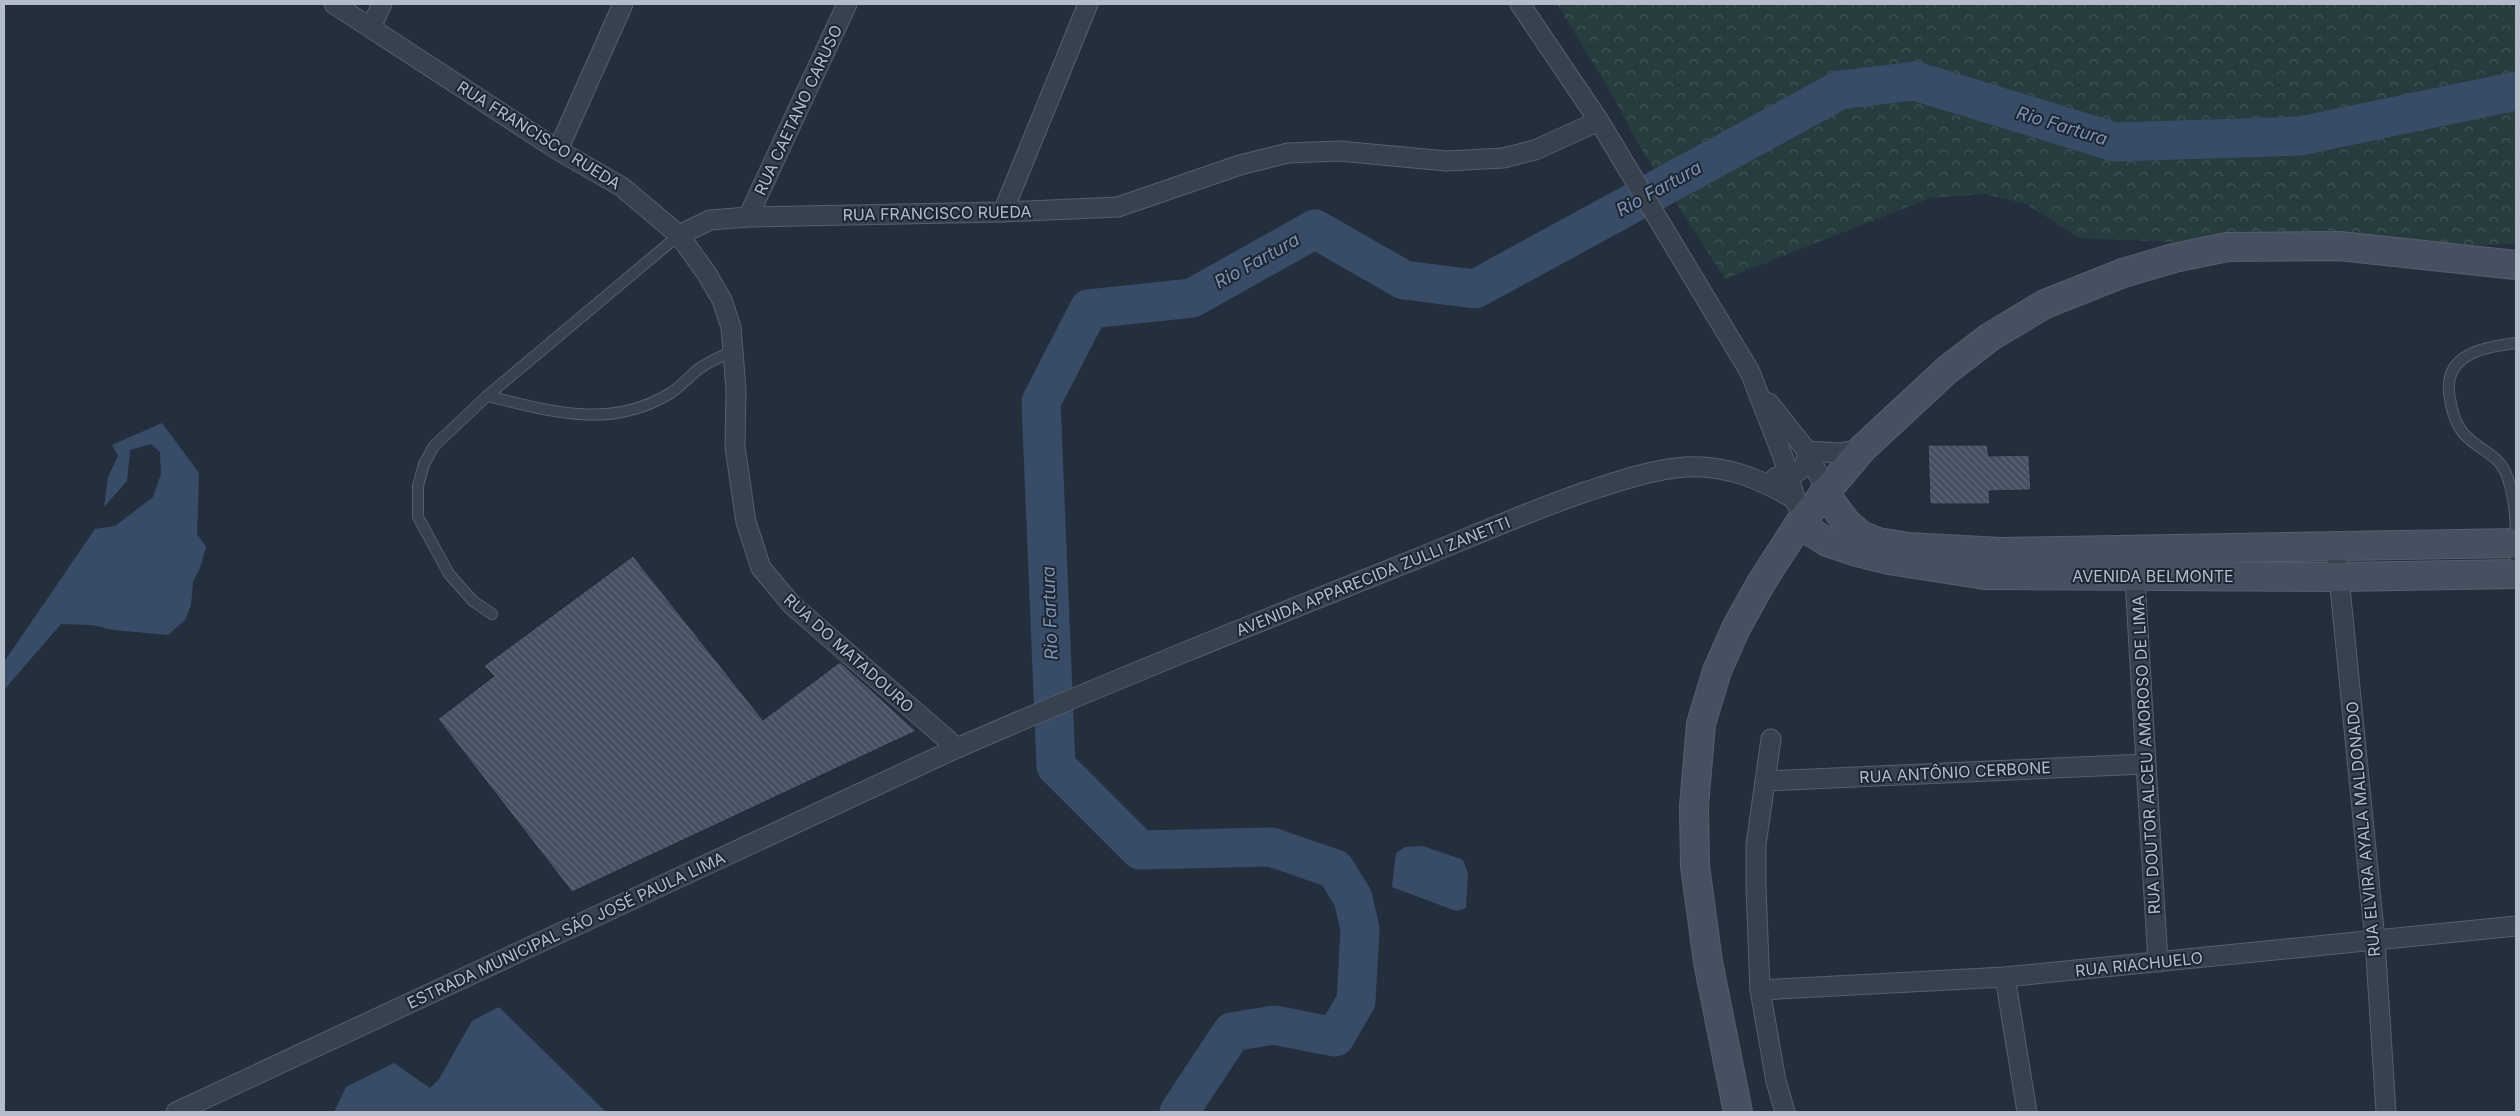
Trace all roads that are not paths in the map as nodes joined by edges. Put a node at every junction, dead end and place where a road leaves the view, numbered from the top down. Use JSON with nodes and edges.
{"nodes":[{"id":1,"x":334,"y":4,"type":"edge"},
{"id":2,"x":382,"y":4,"type":"edge"},
{"id":3,"x":623,"y":4,"type":"edge"},
{"id":4,"x":847,"y":4,"type":"edge"},
{"id":5,"x":1088,"y":4,"type":"edge"},
{"id":6,"x":1520,"y":4,"type":"edge"},
{"id":7,"x":371,"y":26,"type":"junction"},
{"id":8,"x":1599,"y":121,"type":"junction"},
{"id":9,"x":558,"y":150,"type":"junction"},
{"id":10,"x":1004,"y":212,"type":"junction"},
{"id":11,"x":748,"y":217,"type":"junction"},
{"id":12,"x":679,"y":235,"type":"junction"},
{"id":13,"x":2516,"y":265,"type":"edge"},
{"id":14,"x":2516,"y":343,"type":"edge"},
{"id":15,"x":733,"y":351,"type":"junction"},
{"id":16,"x":1750,"y":372,"type":"junction"},
{"id":17,"x":487,"y":396,"type":"junction"},
{"id":18,"x":1916,"y":398,"type":"junction"},
{"id":19,"x":1862,"y":449,"type":"junction"},
{"id":20,"x":1807,"y":452,"type":"junction"},
{"id":21,"x":1788,"y":475,"type":"junction"},
{"id":22,"x":1750,"y":476,"type":"junction"},
{"id":23,"x":1830,"y":500,"type":"junction"},
{"id":24,"x":1807,"y":530,"type":"junction"},
{"id":25,"x":2516,"y":543,"type":"edge"},
{"id":26,"x":2336,"y":547,"type":"junction"},
{"id":27,"x":2131,"y":548,"type":"junction"},
{"id":28,"x":2516,"y":574,"type":"edge"},
{"id":29,"x":2136,"y":575,"type":"junction"},
{"id":30,"x":2339,"y":577,"type":"junction"},
{"id":31,"x":492,"y":614,"type":"dead end"},
{"id":32,"x":1771,"y":739,"type":"dead end"},
{"id":33,"x":957,"y":748,"type":"junction"},
{"id":34,"x":2145,"y":764,"type":"junction"},
{"id":35,"x":1765,"y":781,"type":"junction"},
{"id":36,"x":2516,"y":926,"type":"edge"},
{"id":37,"x":2375,"y":940,"type":"junction"},
{"id":38,"x":2158,"y":962,"type":"junction"},
{"id":39,"x":2005,"y":977,"type":"junction"},
{"id":40,"x":1760,"y":990,"type":"junction"},
{"id":41,"x":176,"y":1112,"type":"edge"},
{"id":42,"x":1738,"y":1112,"type":"edge"},
{"id":43,"x":1785,"y":1112,"type":"edge"},
{"id":44,"x":2027,"y":1112,"type":"edge"},
{"id":45,"x":2386,"y":1112,"type":"edge"}],
"edges":[{"from":1,"to":7,"type":"street","name":"RUA FRANCISCO RUEDA"},
{"from":2,"to":7,"type":"street"},
{"from":3,"to":9,"type":"street"},
{"from":4,"to":11,"type":"street","name":"RUA CAETANO CARUSO"},
{"from":5,"to":10,"type":"street"},
{"from":6,"to":8,"type":"street"},
{"from":7,"to":9,"type":"street","name":"RUA FRANCISCO RUEDA"},
{"from":8,"to":10,"type":"street","name":"RUA FRANCISCO RUEDA"},
{"from":8,"to":16,"type":"street"},
{"from":9,"to":12,"type":"street","name":"RUA FRANCISCO RUEDA"},
{"from":10,"to":11,"type":"street","name":"RUA FRANCISCO RUEDA"},
{"from":11,"to":12,"type":"street","name":"RUA FRANCISCO RUEDA"},
{"from":12,"to":15,"type":"street","name":"RUA DO MATADOURO"},
{"from":12,"to":17,"type":"lane"},
{"from":13,"to":18,"type":"main road"},
{"from":14,"to":25,"type":"lane"},
{"from":15,"to":17,"type":"lane"},
{"from":15,"to":33,"type":"street","name":"RUA DO MATADOURO"},
{"from":16,"to":20,"type":"street"},
{"from":16,"to":21,"type":"street"},
{"from":17,"to":31,"type":"lane"},
{"from":18,"to":19,"type":"main road"},
{"from":18,"to":23,"type":"main road"},
{"from":19,"to":20,"type":"street"},
{"from":19,"to":23,"type":"main road"},
{"from":20,"to":21,"type":"street"},
{"from":20,"to":23,"type":"street"},
{"from":21,"to":22,"type":"street"},
{"from":21,"to":24,"type":"street"},
{"from":22,"to":24,"type":"street","name":"AVENIDA APPARECIDA ZULLI ZANETTI"},
{"from":22,"to":33,"type":"street","name":"AVENIDA APPARECIDA ZULLI ZANETTI"},
{"from":23,"to":24,"type":"main road"},
{"from":23,"to":27,"type":"main road","name":"AVENIDA BELMONTE"},
{"from":24,"to":29,"type":"main road","name":"AVENIDA BELMONTE"},
{"from":24,"to":42,"type":"main road"},
{"from":25,"to":26,"type":"main road","name":"AVENIDA BELMONTE"},
{"from":25,"to":28,"type":"lane"},
{"from":26,"to":27,"type":"main road","name":"AVENIDA BELMONTE"},
{"from":26,"to":30,"type":"street","name":"RUA ELVIRA AYALA MALDONADO"},
{"from":27,"to":29,"type":"street","name":"RUA DOUTOR ALCEU AMOROSO DE LIMA"},
{"from":28,"to":30,"type":"main road","name":"AVENIDA BELMONTE"},
{"from":29,"to":30,"type":"main road","name":"AVENIDA BELMONTE"},
{"from":29,"to":34,"type":"street","name":"RUA DOUTOR ALCEU AMOROSO DE LIMA"},
{"from":30,"to":37,"type":"street","name":"RUA ELVIRA AYALA MALDONADO"},
{"from":32,"to":35,"type":"street"},
{"from":33,"to":41,"type":"street","name":"ESTRADA MUNICIPAL SÃO JOSÉ PAULA LIMA"},
{"from":34,"to":35,"type":"street","name":"RUA ANTÔNIO CERBONE"},
{"from":34,"to":38,"type":"street","name":"RUA DOUTOR ALCEU AMOROSO DE LIMA"},
{"from":35,"to":40,"type":"street"},
{"from":36,"to":37,"type":"street","name":"RUA RIACHUELO"},
{"from":37,"to":38,"type":"street","name":"RUA RIACHUELO"},
{"from":37,"to":45,"type":"street","name":"RUA ELVIRA AYALA MALDONADO"},
{"from":38,"to":39,"type":"street","name":"RUA RIACHUELO"},
{"from":39,"to":40,"type":"street","name":"RUA RIACHUELO"},
{"from":39,"to":44,"type":"street"},
{"from":40,"to":43,"type":"street"}]}
